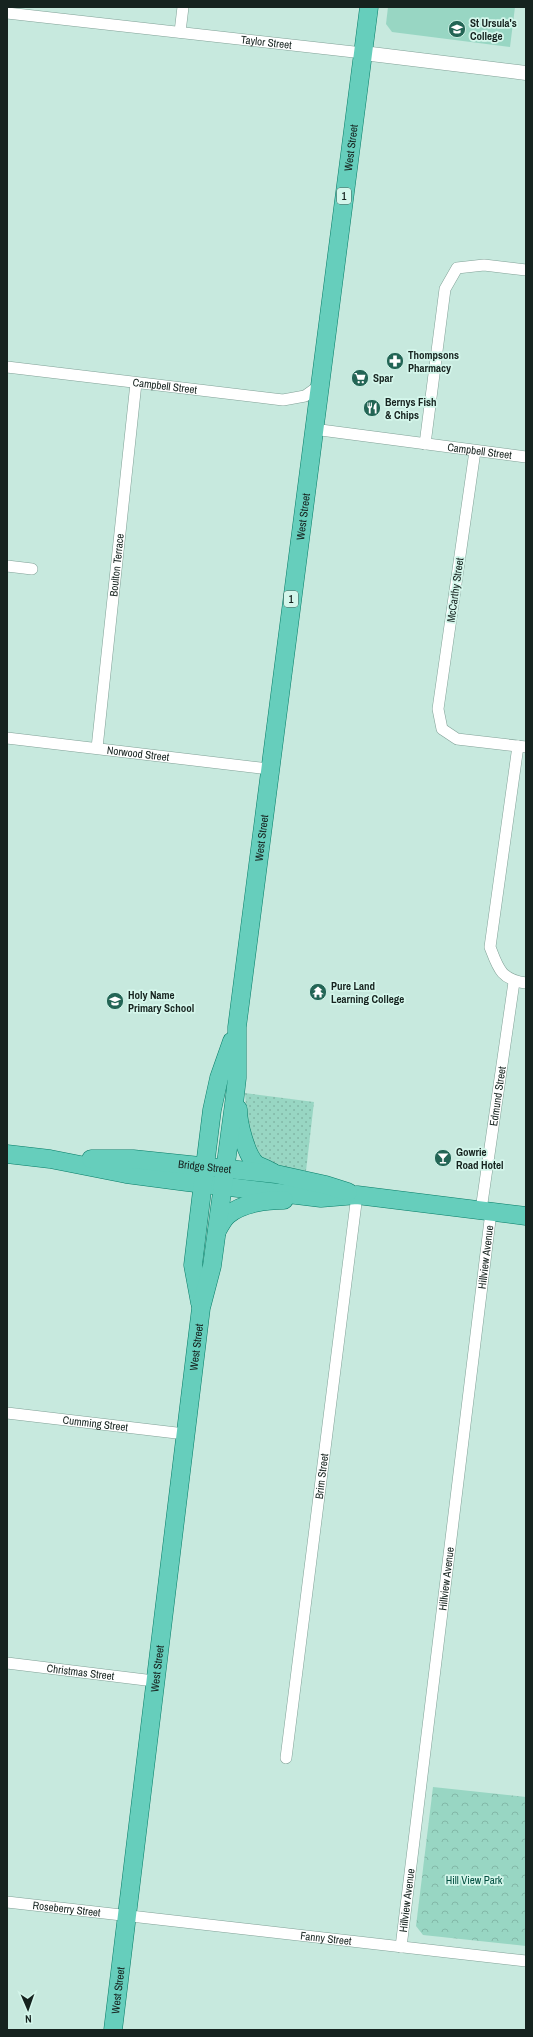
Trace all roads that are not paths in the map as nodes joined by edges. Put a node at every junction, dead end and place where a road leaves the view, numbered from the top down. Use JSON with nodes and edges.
{"nodes":[{"id":1,"x":183,"y":7,"type":"edge"},
{"id":2,"x":369,"y":7,"type":"edge"},
{"id":3,"x":7,"y":14,"type":"edge"},
{"id":4,"x":180,"y":32,"type":"junction"},
{"id":5,"x":363,"y":53,"type":"junction"},
{"id":6,"x":526,"y":73,"type":"edge"},
{"id":7,"x":526,"y":270,"type":"edge"},
{"id":8,"x":7,"y":367,"type":"edge"},
{"id":9,"x":136,"y":383,"type":"junction"},
{"id":10,"x":319,"y":386,"type":"junction"},
{"id":11,"x":313,"y":429,"type":"junction"},
{"id":12,"x":425,"y":444,"type":"junction"},
{"id":13,"x":475,"y":451,"type":"junction"},
{"id":14,"x":526,"y":457,"type":"edge"},
{"id":15,"x":7,"y":566,"type":"edge"},
{"id":16,"x":32,"y":569,"type":"dead end"},
{"id":17,"x":7,"y":738,"type":"edge"},
{"id":18,"x":522,"y":747,"type":"edge"},
{"id":19,"x":97,"y":748,"type":"junction"},
{"id":20,"x":269,"y":769,"type":"junction"},
{"id":21,"x":514,"y":982,"type":"junction"},
{"id":22,"x":526,"y":983,"type":"edge"},
{"id":23,"x":237,"y":1027,"type":"junction"},
{"id":24,"x":237,"y":1078,"type":"junction"},
{"id":25,"x":7,"y":1154,"type":"edge"},
{"id":26,"x":50,"y":1159,"type":"junction"},
{"id":27,"x":205,"y":1166,"type":"junction"},
{"id":28,"x":276,"y":1174,"type":"junction"},
{"id":29,"x":223,"y":1177,"type":"junction"},
{"id":30,"x":203,"y":1184,"type":"junction"},
{"id":31,"x":357,"y":1195,"type":"junction"},
{"id":32,"x":321,"y":1198,"type":"junction"},
{"id":33,"x":486,"y":1211,"type":"junction"},
{"id":34,"x":526,"y":1216,"type":"edge"},
{"id":35,"x":217,"y":1231,"type":"junction"},
{"id":36,"x":201,"y":1308,"type":"junction"},
{"id":37,"x":7,"y":1413,"type":"edge"},
{"id":38,"x":185,"y":1434,"type":"junction"},
{"id":39,"x":7,"y":1663,"type":"edge"},
{"id":40,"x":154,"y":1681,"type":"junction"},
{"id":41,"x":286,"y":1758,"type":"dead end"},
{"id":42,"x":7,"y":1902,"type":"edge"},
{"id":43,"x":126,"y":1916,"type":"junction"},
{"id":44,"x":401,"y":1947,"type":"junction"},
{"id":45,"x":526,"y":1961,"type":"edge"},
{"id":46,"x":113,"y":2030,"type":"edge"}],
"edges":[{"from":1,"to":4,"type":"street"},
{"from":2,"to":5,"type":"main road","name":"West Street","number":"1"},
{"from":3,"to":4,"type":"street","name":"Taylor Street"},
{"from":4,"to":5,"type":"street","name":"Taylor Street"},
{"from":5,"to":6,"type":"street","name":"Taylor Street"},
{"from":5,"to":10,"type":"main road","name":"West Street","number":"1"},
{"from":7,"to":12,"type":"street"},
{"from":8,"to":9,"type":"street","name":"Campbell Street"},
{"from":9,"to":10,"type":"street","name":"Campbell Street"},
{"from":9,"to":19,"type":"street","name":"Boulton Terrace"},
{"from":10,"to":11,"type":"main road","name":"West Street"},
{"from":11,"to":12,"type":"street","name":"Campbell Street"},
{"from":11,"to":20,"type":"main road","name":"West Street","number":"1"},
{"from":12,"to":13,"type":"street","name":"Campbell Street"},
{"from":13,"to":14,"type":"street","name":"Campbell Street"},
{"from":13,"to":18,"type":"street","name":"McCarthy Street"},
{"from":15,"to":16,"type":"street"},
{"from":17,"to":19,"type":"street","name":"Norwood Street"},
{"from":18,"to":21,"type":"street"},
{"from":19,"to":20,"type":"street","name":"Norwood Street"},
{"from":20,"to":23,"type":"main road","name":"West Street"},
{"from":21,"to":22,"type":"street"},
{"from":21,"to":33,"type":"street","name":"Edmund Street"},
{"from":23,"to":24,"type":"main road","name":"West Street"},
{"from":23,"to":27,"type":"main road","name":"West Street"},
{"from":24,"to":28,"type":"main road"},
{"from":24,"to":29,"type":"main road","name":"West Street"},
{"from":25,"to":26,"type":"main road","name":"Bridge Street"},
{"from":26,"to":27,"type":"main road","name":"Bridge Street"},
{"from":26,"to":30,"type":"main road","name":"Bridge Street"},
{"from":27,"to":29,"type":"main road","name":"Bridge Street"},
{"from":27,"to":30,"type":"main road","name":"West Street"},
{"from":28,"to":29,"type":"main road","name":"Bridge Street"},
{"from":28,"to":31,"type":"main road","name":"Bridge Street"},
{"from":29,"to":30,"type":"main road","name":"Bridge Street"},
{"from":29,"to":32,"type":"main road","name":"Bridge Street"},
{"from":29,"to":35,"type":"main road","name":"West Street"},
{"from":30,"to":36,"type":"main road","name":"West Street"},
{"from":31,"to":32,"type":"main road","name":"Bridge Street"},
{"from":31,"to":33,"type":"main road","name":"Bridge Street"},
{"from":31,"to":41,"type":"street","name":"Brim Street"},
{"from":32,"to":35,"type":"main road"},
{"from":33,"to":34,"type":"main road","name":"Bridge Street"},
{"from":33,"to":44,"type":"street","name":"Hillview Avenue"},
{"from":35,"to":36,"type":"main road","name":"West Street"},
{"from":36,"to":38,"type":"main road","name":"West Street"},
{"from":37,"to":38,"type":"street","name":"Cumming Street"},
{"from":38,"to":40,"type":"main road","name":"West Street"},
{"from":39,"to":40,"type":"street","name":"Christmas Street"},
{"from":40,"to":43,"type":"main road","name":"West Street"},
{"from":42,"to":43,"type":"street","name":"Roseberry Street"},
{"from":43,"to":44,"type":"street","name":"Fanny Street"},
{"from":43,"to":46,"type":"main road","name":"West Street"},
{"from":44,"to":45,"type":"street","name":"Fanny Street"}]}
